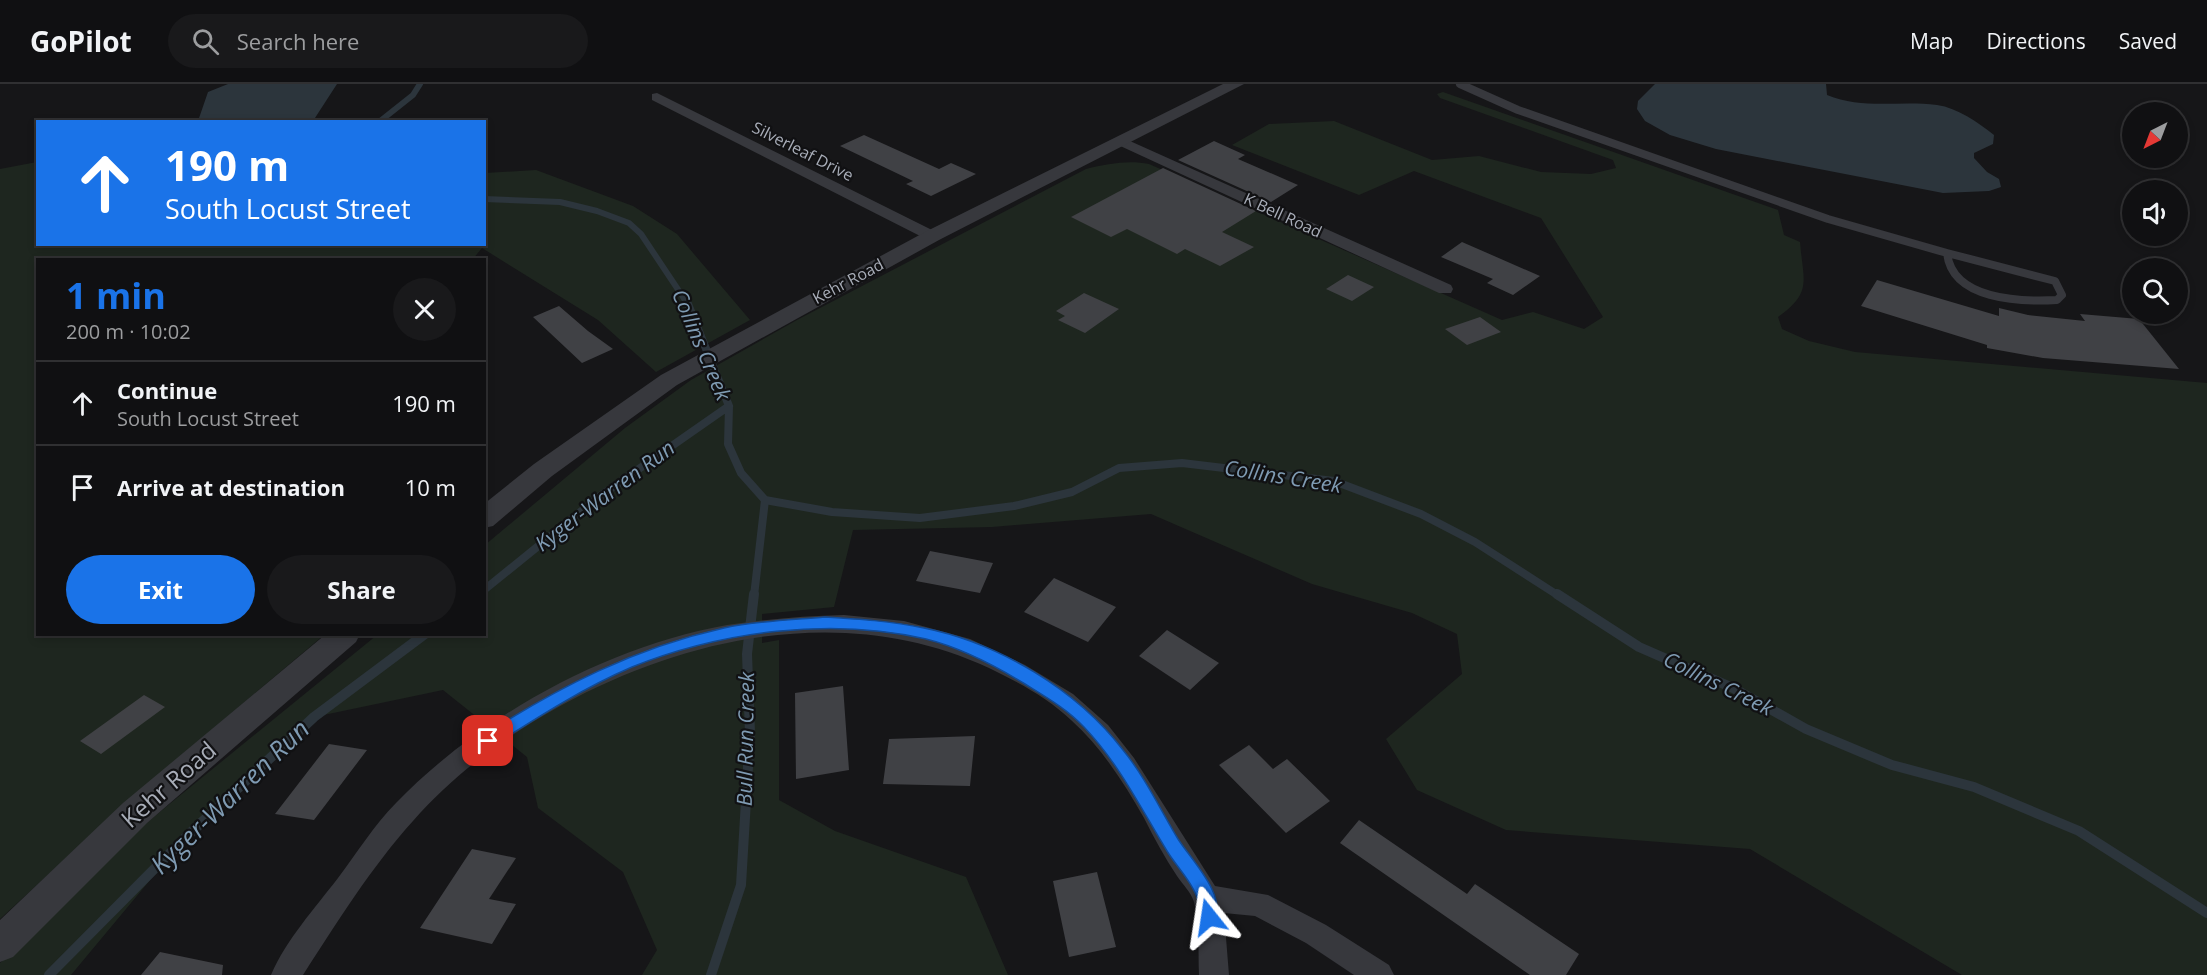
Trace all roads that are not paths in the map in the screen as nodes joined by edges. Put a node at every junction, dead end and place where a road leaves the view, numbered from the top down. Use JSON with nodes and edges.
{"nodes":[{"id":1,"x":1236,"y":84,"type":"edge"},
{"id":2,"x":1460,"y":84,"type":"edge"},
{"id":3,"x":657,"y":97,"type":"dead end"},
{"id":4,"x":1121,"y":141,"type":"junction"},
{"id":5,"x":932,"y":236,"type":"junction"},
{"id":6,"x":1947,"y":252,"type":"junction"},
{"id":7,"x":1445,"y":289,"type":"dead end"},
{"id":8,"x":486,"y":517,"type":"edge"},
{"id":9,"x":344,"y":636,"type":"edge"},
{"id":10,"x":1207,"y":898,"type":"junction"},
{"id":11,"x":0,"y":945,"type":"edge"},
{"id":12,"x":286,"y":975,"type":"edge"},
{"id":13,"x":1214,"y":975,"type":"edge"},
{"id":14,"x":1379,"y":975,"type":"edge"}],
"edges":[{"from":1,"to":4,"type":"street","name":"Kehr Road"},
{"from":2,"to":6,"type":"lane"},
{"from":3,"to":5,"type":"street","name":"Silverleaf Drive"},
{"from":4,"to":5,"type":"street","name":"Kehr Road"},
{"from":4,"to":7,"type":"street","name":"K Bell Road"},
{"from":5,"to":8,"type":"street","name":"Kehr Road"},
{"from":6,"to":6,"type":"lane"},
{"from":9,"to":11,"type":"street","name":"Kehr Road"},
{"from":10,"to":12,"type":"street"},
{"from":10,"to":13,"type":"street"},
{"from":10,"to":14,"type":"street"}]}
